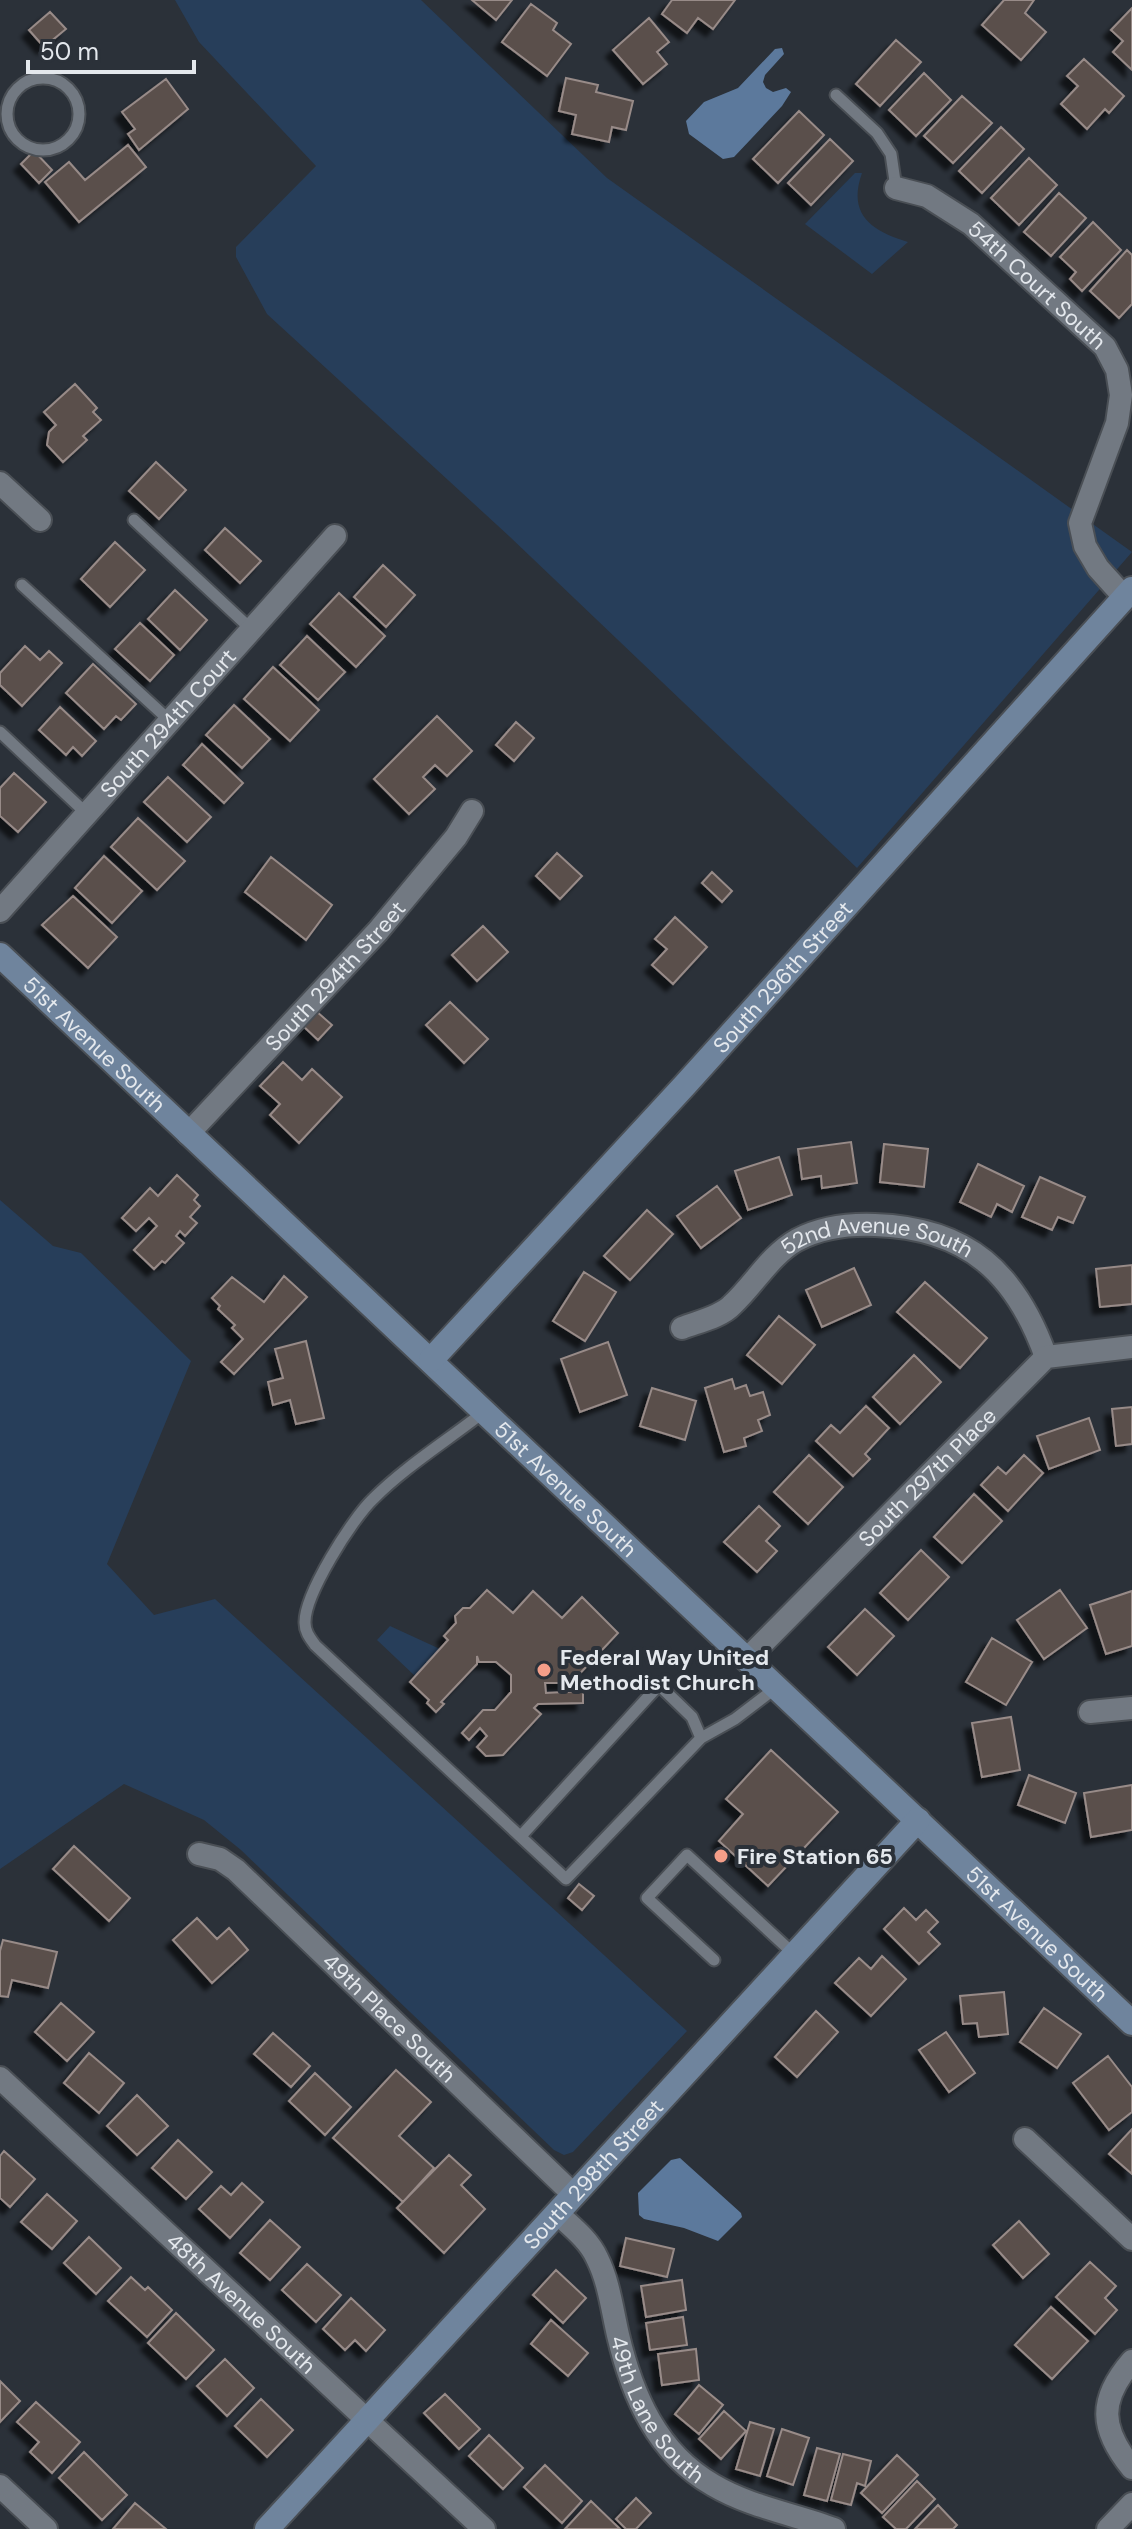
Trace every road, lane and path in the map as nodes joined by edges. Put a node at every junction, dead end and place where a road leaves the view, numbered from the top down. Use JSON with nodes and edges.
{"nodes":[{"id":1,"x":6,"y":95,"type":"edge"},
{"id":2,"x":836,"y":95,"type":"dead end"},
{"id":3,"x":896,"y":188,"type":"joint"},
{"id":4,"x":0,"y":483,"type":"edge"},
{"id":5,"x":40,"y":520,"type":"dead end"},
{"id":6,"x":134,"y":520,"type":"dead end"},
{"id":7,"x":335,"y":536,"type":"dead end"},
{"id":8,"x":22,"y":585,"type":"dead end"},
{"id":9,"x":1128,"y":593,"type":"edge"},
{"id":10,"x":252,"y":630,"type":"junction"},
{"id":11,"x":170,"y":721,"type":"junction"},
{"id":12,"x":0,"y":732,"type":"edge"},
{"id":13,"x":472,"y":811,"type":"dead end"},
{"id":14,"x":87,"y":814,"type":"junction"},
{"id":15,"x":0,"y":911,"type":"edge"},
{"id":16,"x":0,"y":955,"type":"edge"},
{"id":17,"x":188,"y":1134,"type":"junction"},
{"id":18,"x":682,"y":1328,"type":"dead end"},
{"id":19,"x":1132,"y":1347,"type":"edge"},
{"id":20,"x":1046,"y":1357,"type":"junction"},
{"id":21,"x":431,"y":1360,"type":"junction"},
{"id":22,"x":486,"y":1411,"type":"junction"},
{"id":23,"x":747,"y":1659,"type":"junction"},
{"id":24,"x":777,"y":1687,"type":"junction"},
{"id":25,"x":1132,"y":1708,"type":"edge"},
{"id":26,"x":1090,"y":1712,"type":"dead end"},
{"id":27,"x":701,"y":1738,"type":"junction"},
{"id":28,"x":918,"y":1820,"type":"junction"},
{"id":29,"x":521,"y":1836,"type":"junction"},
{"id":30,"x":199,"y":1854,"type":"dead end"},
{"id":31,"x":795,"y":1956,"type":"junction"},
{"id":32,"x":714,"y":1960,"type":"dead end"},
{"id":33,"x":1132,"y":2023,"type":"edge"},
{"id":34,"x":0,"y":2078,"type":"edge"},
{"id":35,"x":1025,"y":2139,"type":"dead end"},
{"id":36,"x":574,"y":2195,"type":"junction"},
{"id":37,"x":557,"y":2213,"type":"junction"},
{"id":38,"x":1132,"y":2239,"type":"edge"},
{"id":39,"x":1132,"y":2361,"type":"edge"},
{"id":40,"x":369,"y":2421,"type":"junction"},
{"id":41,"x":1132,"y":2468,"type":"edge"},
{"id":42,"x":0,"y":2486,"type":"edge"},
{"id":43,"x":1132,"y":2504,"type":"edge"},
{"id":44,"x":46,"y":2529,"type":"edge"},
{"id":45,"x":267,"y":2529,"type":"edge"},
{"id":46,"x":484,"y":2529,"type":"edge"},
{"id":47,"x":834,"y":2529,"type":"edge"},
{"id":48,"x":1108,"y":2529,"type":"edge"}],
"edges":[{"from":1,"to":1,"type":"lane"},
{"from":2,"to":3,"type":"lane"},
{"from":3,"to":9,"type":"street","name":"54th Court South"},
{"from":4,"to":5,"type":"street"},
{"from":6,"to":10,"type":"lane"},
{"from":7,"to":10,"type":"street","name":"South 294th Court"},
{"from":8,"to":11,"type":"lane"},
{"from":9,"to":21,"type":"street","name":"South 296th Street"},
{"from":10,"to":11,"type":"street","name":"South 294th Court"},
{"from":11,"to":14,"type":"street","name":"South 294th Court"},
{"from":12,"to":14,"type":"lane"},
{"from":13,"to":17,"type":"street","name":"South 294th Street"},
{"from":14,"to":15,"type":"street","name":"South 294th Court"},
{"from":16,"to":17,"type":"street","name":"51st Avenue South"},
{"from":17,"to":21,"type":"street","name":"51st Avenue South"},
{"from":18,"to":20,"type":"street","name":"52nd Avenue South"},
{"from":19,"to":20,"type":"street"},
{"from":20,"to":23,"type":"street","name":"South 297th Place"},
{"from":21,"to":22,"type":"street","name":"51st Avenue South"},
{"from":22,"to":23,"type":"street","name":"51st Avenue South"},
{"from":22,"to":29,"type":"lane"},
{"from":23,"to":24,"type":"street","name":"51st Avenue South"},
{"from":24,"to":27,"type":"lane"},
{"from":24,"to":28,"type":"street","name":"51st Avenue South"},
{"from":25,"to":26,"type":"street"},
{"from":27,"to":29,"type":"lane"},
{"from":27,"to":29,"type":"lane"},
{"from":28,"to":31,"type":"street","name":"South 298th Street"},
{"from":28,"to":33,"type":"street","name":"51st Avenue South"},
{"from":30,"to":36,"type":"street","name":"49th Place South"},
{"from":31,"to":32,"type":"lane"},
{"from":31,"to":36,"type":"street","name":"South 298th Street"},
{"from":34,"to":40,"type":"street","name":"48th Avenue South"},
{"from":35,"to":38,"type":"street"},
{"from":36,"to":37,"type":"street","name":"South 298th Street"},
{"from":37,"to":40,"type":"street","name":"South 298th Street"},
{"from":37,"to":47,"type":"street","name":"49th Lane South"},
{"from":39,"to":41,"type":"street"},
{"from":40,"to":45,"type":"street","name":"South 298th Street"},
{"from":40,"to":46,"type":"street","name":"48th Avenue South"},
{"from":42,"to":44,"type":"street"},
{"from":43,"to":48,"type":"street"}]}
